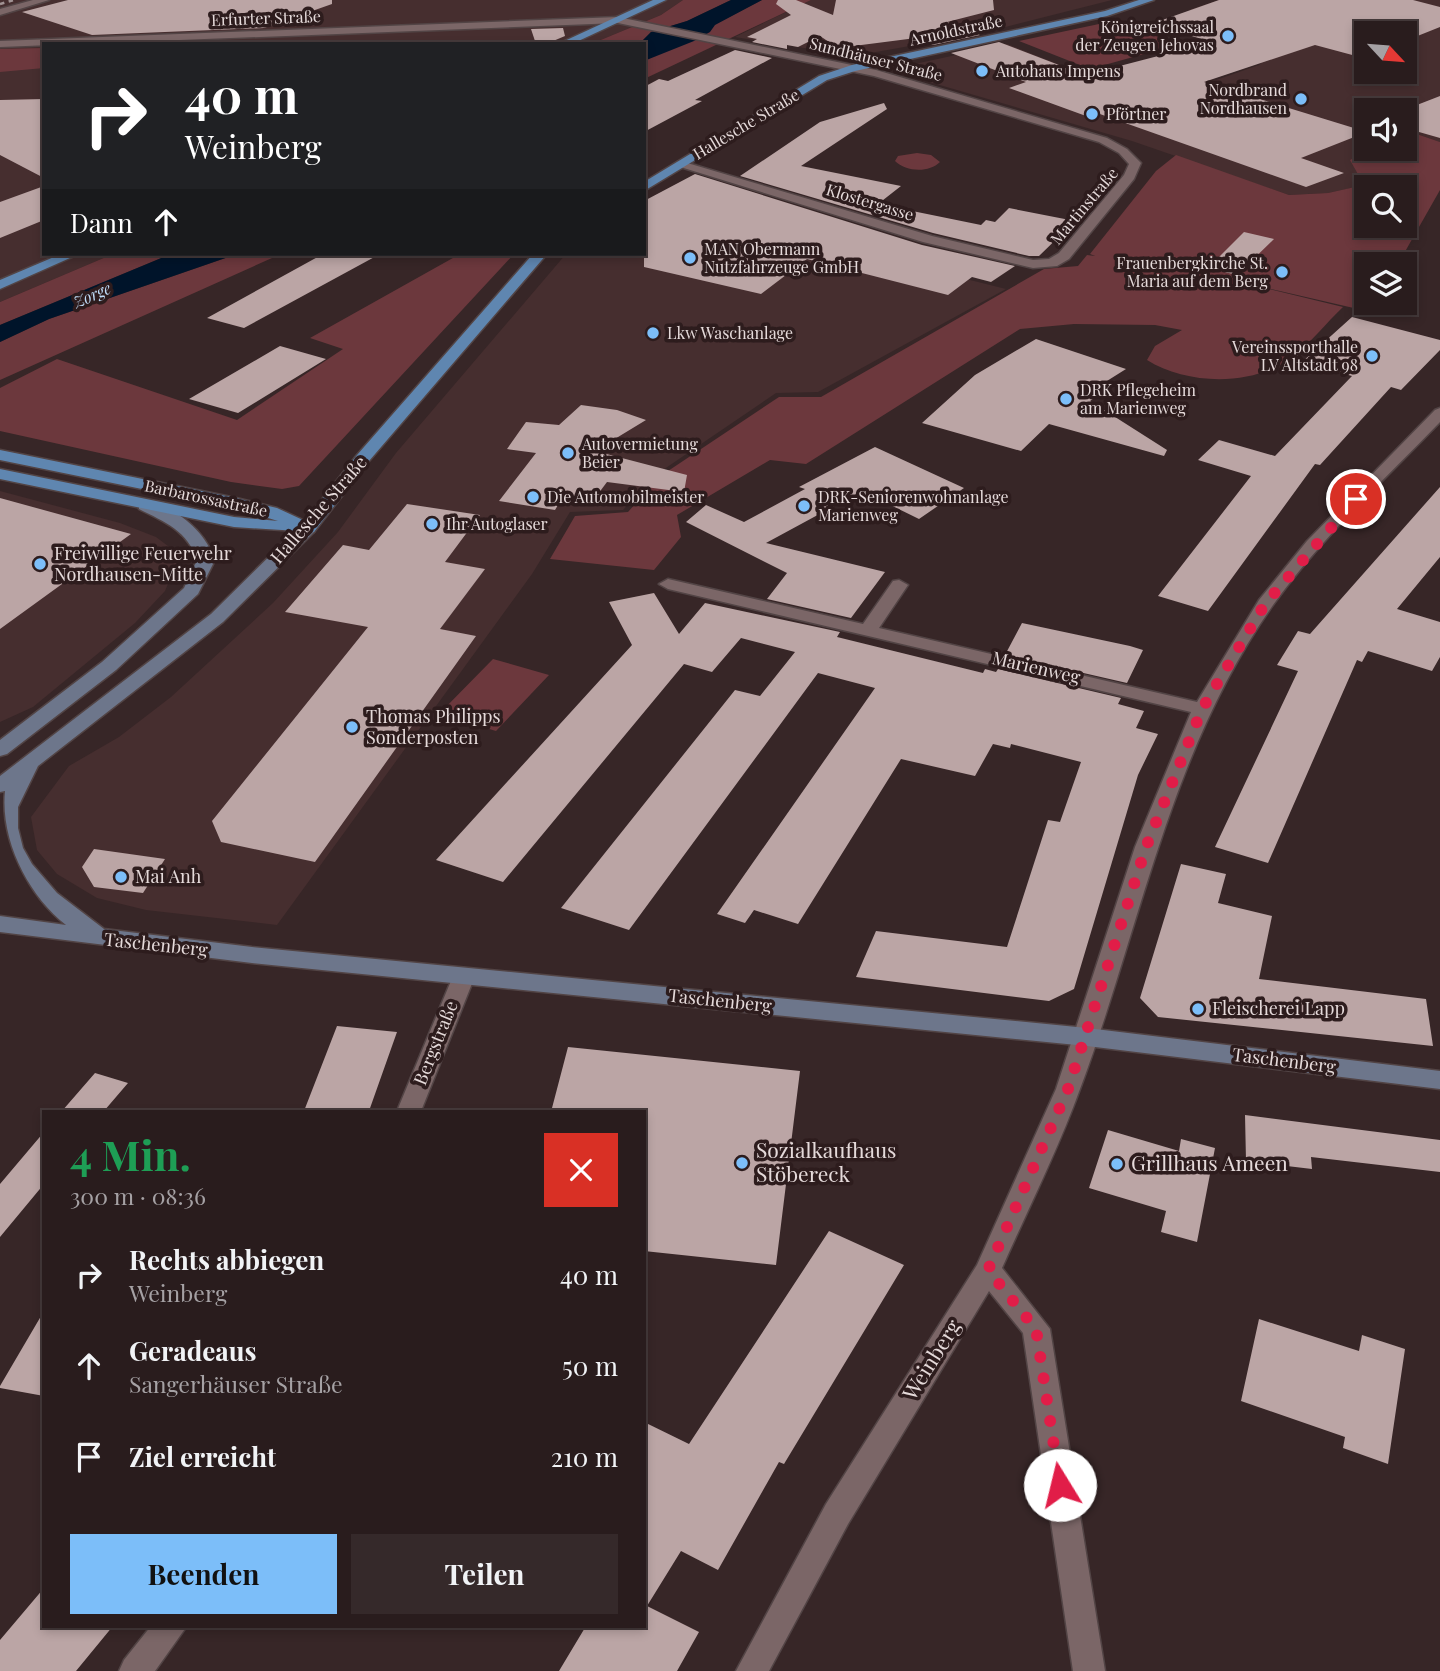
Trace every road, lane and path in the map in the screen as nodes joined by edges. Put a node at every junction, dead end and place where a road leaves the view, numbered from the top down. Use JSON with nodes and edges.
{"nodes":[{"id":1,"x":44,"y":0,"type":"edge"},
{"id":2,"x":662,"y":0,"type":"edge"},
{"id":3,"x":1149,"y":0,"type":"edge"},
{"id":4,"x":0,"y":12,"type":"edge"},
{"id":5,"x":618,"y":20,"type":"junction"},
{"id":6,"x":638,"y":24,"type":"joint"},
{"id":7,"x":42,"y":42,"type":"edge"},
{"id":8,"x":52,"y":42,"type":"edge"},
{"id":9,"x":568,"y":42,"type":"edge"},
{"id":10,"x":0,"y":44,"type":"edge"},
{"id":11,"x":852,"y":68,"type":"junction"},
{"id":12,"x":1103,"y":140,"type":"joint"},
{"id":13,"x":680,"y":165,"type":"junction"},
{"id":14,"x":646,"y":186,"type":"edge"},
{"id":15,"x":67,"y":256,"type":"edge"},
{"id":16,"x":538,"y":256,"type":"edge"},
{"id":17,"x":1052,"y":263,"type":"joint"},
{"id":18,"x":0,"y":285,"type":"edge"},
{"id":19,"x":1440,"y":412,"type":"edge"},
{"id":20,"x":0,"y":456,"type":"edge"},
{"id":21,"x":0,"y":474,"type":"edge"},
{"id":22,"x":145,"y":505,"type":"junction"},
{"id":23,"x":308,"y":528,"type":"junction"},
{"id":24,"x":668,"y":584,"type":"dead end"},
{"id":25,"x":899,"y":585,"type":"dead end"},
{"id":26,"x":869,"y":629,"type":"junction"},
{"id":27,"x":1202,"y":709,"type":"junction"},
{"id":28,"x":0,"y":750,"type":"edge"},
{"id":29,"x":33,"y":761,"type":"junction"},
{"id":30,"x":0,"y":786,"type":"edge"},
{"id":31,"x":0,"y":924,"type":"edge"},
{"id":32,"x":105,"y":939,"type":"junction"},
{"id":33,"x":464,"y":976,"type":"junction"},
{"id":34,"x":1087,"y":1037,"type":"junction"},
{"id":35,"x":1440,"y":1080,"type":"edge"},
{"id":36,"x":410,"y":1110,"type":"edge"},
{"id":37,"x":988,"y":1270,"type":"junction"},
{"id":38,"x":169,"y":1628,"type":"edge"},
{"id":39,"x":135,"y":1671,"type":"edge"},
{"id":40,"x":752,"y":1671,"type":"edge"},
{"id":41,"x":1089,"y":1671,"type":"edge"}],
"edges":[{"from":1,"to":4,"type":"street"},
{"from":2,"to":5,"type":"main road"},
{"from":3,"to":11,"type":"main road","name":"Arnoldstraße"},
{"from":5,"to":6,"type":"street","name":"Erfurter Straße"},
{"from":5,"to":8,"type":"street","name":"Erfurter Straße"},
{"from":5,"to":9,"type":"main road"},
{"from":6,"to":11,"type":"street","name":"Sundhäuser Straße"},
{"from":7,"to":10,"type":"street","name":"Erfurter Straße"},
{"from":11,"to":12,"type":"street","name":"Sundhäuser Straße"},
{"from":11,"to":13,"type":"main road","name":"Hallesche Straße"},
{"from":12,"to":17,"type":"street","name":"Martinstraße"},
{"from":13,"to":14,"type":"main road","name":"Hallesche Straße"},
{"from":13,"to":17,"type":"street","name":"Klostergasse"},
{"from":15,"to":18,"type":"main road"},
{"from":16,"to":23,"type":"main road","name":"Hallesche Straße"},
{"from":19,"to":27,"type":"street","name":"Weinberg"},
{"from":20,"to":23,"type":"main road","name":"Barbarossastraße"},
{"from":21,"to":22,"type":"main road","name":"Barbarossastraße"},
{"from":22,"to":23,"type":"main road","name":"Barbarossastraße"},
{"from":22,"to":28,"type":"main road"},
{"from":23,"to":29,"type":"main road","name":"Hallesche Straße"},
{"from":24,"to":26,"type":"street","name":"Marienweg"},
{"from":25,"to":26,"type":"street"},
{"from":26,"to":27,"type":"street","name":"Marienweg"},
{"from":27,"to":34,"type":"street","name":"Weinberg"},
{"from":29,"to":30,"type":"main road","name":"Hallesche Straße"},
{"from":29,"to":32,"type":"main road"},
{"from":31,"to":32,"type":"main road","name":"Taschenberg"},
{"from":32,"to":33,"type":"main road","name":"Taschenberg"},
{"from":33,"to":34,"type":"main road","name":"Taschenberg"},
{"from":33,"to":36,"type":"street","name":"Bergstraße"},
{"from":34,"to":35,"type":"main road","name":"Taschenberg"},
{"from":34,"to":37,"type":"street","name":"Weinberg"},
{"from":37,"to":40,"type":"street","name":"Weinberg"},
{"from":37,"to":41,"type":"street"},
{"from":38,"to":39,"type":"street"}]}
